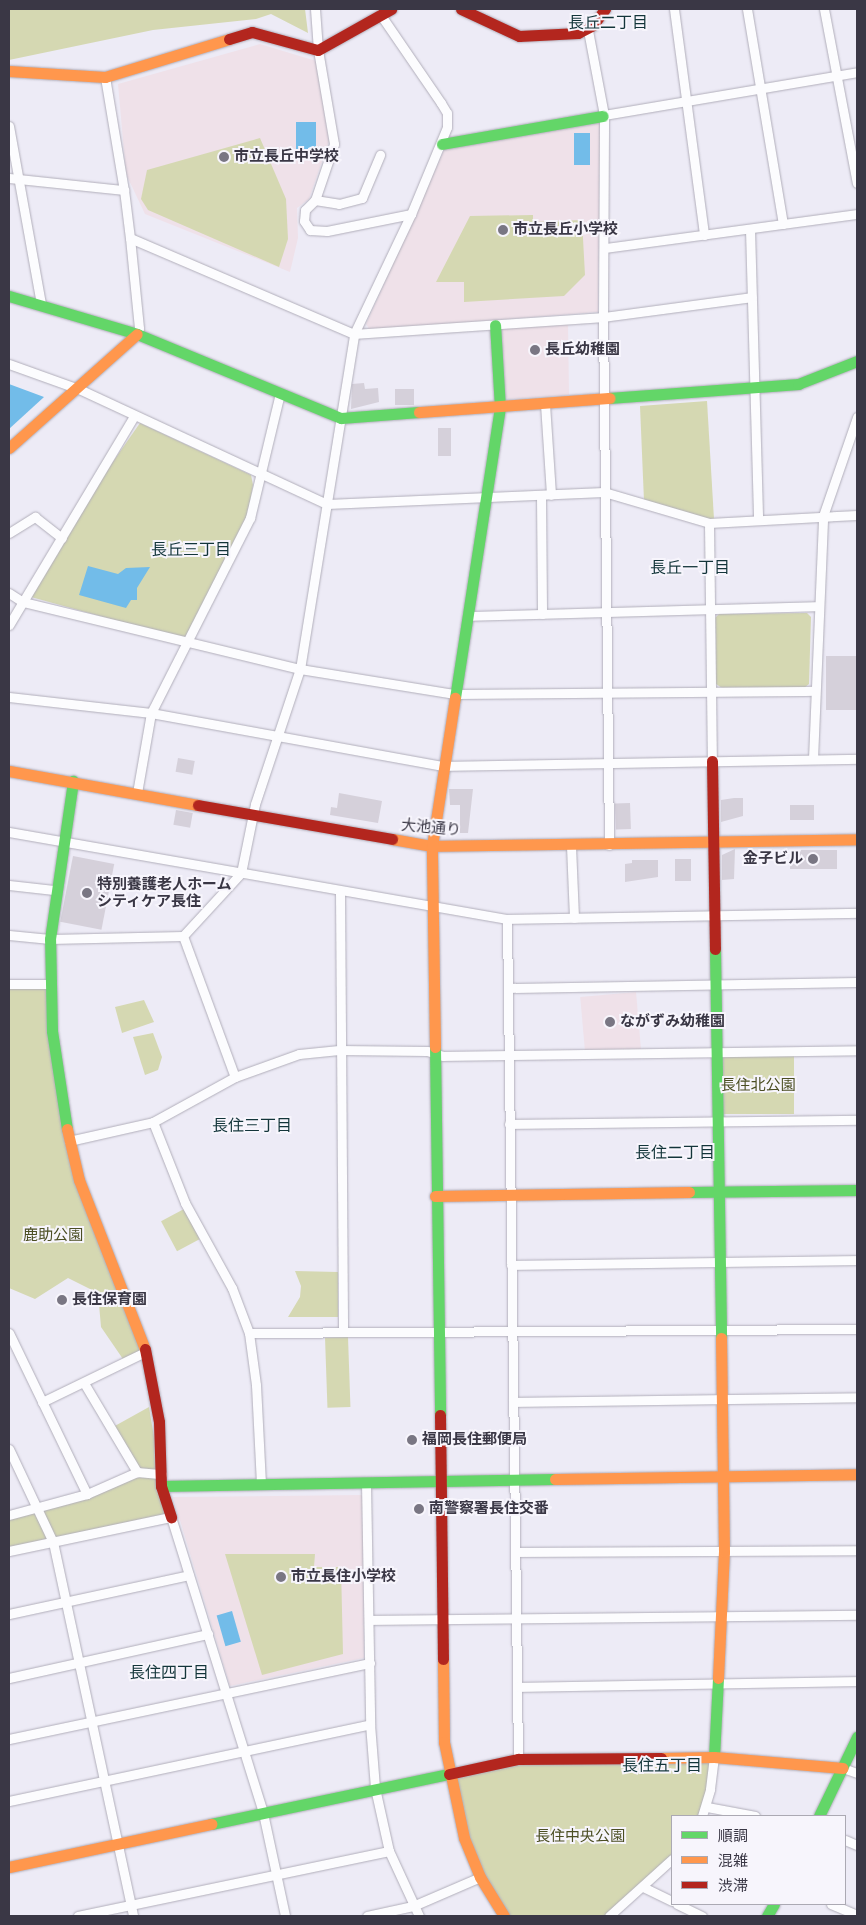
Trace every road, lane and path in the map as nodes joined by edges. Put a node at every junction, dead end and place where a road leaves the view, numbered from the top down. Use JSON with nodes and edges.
{"nodes":[{"id":1,"x":315,"y":9,"type":"edge"},
{"id":2,"x":461,"y":9,"type":"edge"},
{"id":3,"x":605,"y":9,"type":"edge"},
{"id":4,"x":674,"y":9,"type":"edge"},
{"id":5,"x":747,"y":9,"type":"edge"},
{"id":6,"x":824,"y":9,"type":"edge"},
{"id":7,"x":386,"y":11,"type":"edge"},
{"id":8,"x":588,"y":30,"type":"junction"},
{"id":9,"x":318,"y":50,"type":"junction"},
{"id":10,"x":9,"y":71,"type":"edge"},
{"id":11,"x":857,"y":72,"type":"edge"},
{"id":12,"x":836,"y":76,"type":"junction"},
{"id":13,"x":105,"y":77,"type":"junction"},
{"id":14,"x":760,"y":89,"type":"junction"},
{"id":15,"x":686,"y":101,"type":"junction"},
{"id":16,"x":604,"y":116,"type":"junction"},
{"id":17,"x":9,"y":126,"type":"edge"},
{"id":18,"x":442,"y":144,"type":"junction"},
{"id":19,"x":380,"y":156,"type":"dead end"},
{"id":20,"x":9,"y":178,"type":"edge"},
{"id":21,"x":21,"y":179,"type":"junction"},
{"id":22,"x":857,"y":184,"type":"edge"},
{"id":23,"x":124,"y":190,"type":"junction"},
{"id":24,"x":315,"y":200,"type":"junction"},
{"id":25,"x":411,"y":214,"type":"junction"},
{"id":26,"x":857,"y":214,"type":"edge"},
{"id":27,"x":784,"y":224,"type":"junction"},
{"id":28,"x":750,"y":229,"type":"junction"},
{"id":29,"x":704,"y":235,"type":"junction"},
{"id":30,"x":130,"y":238,"type":"junction"},
{"id":31,"x":605,"y":248,"type":"junction"},
{"id":32,"x":9,"y":296,"type":"edge"},
{"id":33,"x":752,"y":297,"type":"junction"},
{"id":34,"x":41,"y":304,"type":"junction"},
{"id":35,"x":603,"y":317,"type":"junction"},
{"id":36,"x":495,"y":325,"type":"junction"},
{"id":37,"x":137,"y":334,"type":"junction"},
{"id":38,"x":354,"y":334,"type":"junction"},
{"id":39,"x":857,"y":361,"type":"edge"},
{"id":40,"x":9,"y":364,"type":"edge"},
{"id":41,"x":78,"y":389,"type":"junction"},
{"id":42,"x":755,"y":389,"type":"junction"},
{"id":43,"x":280,"y":393,"type":"junction"},
{"id":44,"x":602,"y":400,"type":"junction"},
{"id":45,"x":545,"y":404,"type":"junction"},
{"id":46,"x":500,"y":408,"type":"junction"},
{"id":47,"x":134,"y":416,"type":"junction"},
{"id":48,"x":857,"y":417,"type":"edge"},
{"id":49,"x":341,"y":418,"type":"junction"},
{"id":50,"x":9,"y":448,"type":"edge"},
{"id":51,"x":260,"y":474,"type":"junction"},
{"id":52,"x":604,"y":492,"type":"junction"},
{"id":53,"x":551,"y":495,"type":"junction"},
{"id":54,"x":541,"y":496,"type":"junction"},
{"id":55,"x":486,"y":498,"type":"junction"},
{"id":56,"x":327,"y":504,"type":"junction"},
{"id":57,"x":857,"y":515,"type":"edge"},
{"id":58,"x":823,"y":516,"type":"junction"},
{"id":59,"x":758,"y":520,"type":"junction"},
{"id":60,"x":709,"y":523,"type":"junction"},
{"id":61,"x":9,"y":533,"type":"edge"},
{"id":62,"x":62,"y":538,"type":"junction"},
{"id":63,"x":9,"y":594,"type":"edge"},
{"id":64,"x":23,"y":602,"type":"junction"},
{"id":65,"x":819,"y":606,"type":"junction"},
{"id":66,"x":710,"y":610,"type":"junction"},
{"id":67,"x":605,"y":612,"type":"junction"},
{"id":68,"x":542,"y":614,"type":"junction"},
{"id":69,"x":467,"y":616,"type":"junction"},
{"id":70,"x":9,"y":625,"type":"edge"},
{"id":71,"x":187,"y":642,"type":"junction"},
{"id":72,"x":300,"y":669,"type":"junction"},
{"id":73,"x":815,"y":691,"type":"junction"},
{"id":74,"x":711,"y":692,"type":"junction"},
{"id":75,"x":606,"y":693,"type":"junction"},
{"id":76,"x":455,"y":694,"type":"junction"},
{"id":77,"x":9,"y":697,"type":"edge"},
{"id":78,"x":151,"y":713,"type":"junction"},
{"id":79,"x":278,"y":737,"type":"junction"},
{"id":80,"x":813,"y":759,"type":"junction"},
{"id":81,"x":857,"y":759,"type":"edge"},
{"id":82,"x":712,"y":761,"type":"junction"},
{"id":83,"x":608,"y":763,"type":"junction"},
{"id":84,"x":443,"y":766,"type":"junction"},
{"id":85,"x":9,"y":771,"type":"edge"},
{"id":86,"x":73,"y":781,"type":"junction"},
{"id":87,"x":137,"y":793,"type":"junction"},
{"id":88,"x":253,"y":813,"type":"junction"},
{"id":89,"x":9,"y":832,"type":"edge"},
{"id":90,"x":857,"y":839,"type":"edge"},
{"id":91,"x":62,"y":841,"type":"junction"},
{"id":92,"x":713,"y":842,"type":"junction"},
{"id":93,"x":609,"y":845,"type":"junction"},
{"id":94,"x":432,"y":846,"type":"junction"},
{"id":95,"x":571,"y":846,"type":"junction"},
{"id":96,"x":241,"y":873,"type":"junction"},
{"id":97,"x":9,"y":885,"type":"edge"},
{"id":98,"x":54,"y":890,"type":"junction"},
{"id":99,"x":340,"y":891,"type":"junction"},
{"id":100,"x":432,"y":908,"type":"junction"},
{"id":101,"x":857,"y":913,"type":"edge"},
{"id":102,"x":714,"y":915,"type":"junction"},
{"id":103,"x":574,"y":918,"type":"junction"},
{"id":104,"x":507,"y":919,"type":"junction"},
{"id":105,"x":9,"y":935,"type":"edge"},
{"id":106,"x":183,"y":936,"type":"junction"},
{"id":107,"x":50,"y":939,"type":"junction"},
{"id":108,"x":857,"y":982,"type":"edge"},
{"id":109,"x":9,"y":984,"type":"edge"},
{"id":110,"x":48,"y":984,"type":"junction"},
{"id":111,"x":715,"y":984,"type":"junction"},
{"id":112,"x":508,"y":988,"type":"junction"},
{"id":113,"x":339,"y":1050,"type":"junction"},
{"id":114,"x":714,"y":1050,"type":"junction"},
{"id":115,"x":857,"y":1050,"type":"edge"},
{"id":116,"x":434,"y":1054,"type":"junction"},
{"id":117,"x":508,"y":1056,"type":"junction"},
{"id":118,"x":235,"y":1077,"type":"junction"},
{"id":119,"x":857,"y":1120,"type":"edge"},
{"id":120,"x":716,"y":1121,"type":"junction"},
{"id":121,"x":153,"y":1122,"type":"junction"},
{"id":122,"x":509,"y":1124,"type":"junction"},
{"id":123,"x":68,"y":1141,"type":"junction"},
{"id":124,"x":857,"y":1190,"type":"edge"},
{"id":125,"x":718,"y":1191,"type":"junction"},
{"id":126,"x":510,"y":1195,"type":"junction"},
{"id":127,"x":435,"y":1196,"type":"junction"},
{"id":128,"x":857,"y":1260,"type":"edge"},
{"id":129,"x":718,"y":1262,"type":"junction"},
{"id":130,"x":511,"y":1264,"type":"junction"},
{"id":131,"x":857,"y":1328,"type":"edge"},
{"id":132,"x":344,"y":1331,"type":"junction"},
{"id":133,"x":720,"y":1331,"type":"junction"},
{"id":134,"x":9,"y":1332,"type":"edge"},
{"id":135,"x":249,"y":1333,"type":"junction"},
{"id":136,"x":438,"y":1333,"type":"junction"},
{"id":137,"x":512,"y":1333,"type":"junction"},
{"id":138,"x":145,"y":1352,"type":"junction"},
{"id":139,"x":84,"y":1383,"type":"junction"},
{"id":140,"x":857,"y":1397,"type":"edge"},
{"id":141,"x":722,"y":1398,"type":"junction"},
{"id":142,"x":42,"y":1402,"type":"junction"},
{"id":143,"x":513,"y":1402,"type":"junction"},
{"id":144,"x":9,"y":1449,"type":"edge"},
{"id":145,"x":137,"y":1472,"type":"junction"},
{"id":146,"x":857,"y":1474,"type":"edge"},
{"id":147,"x":722,"y":1477,"type":"junction"},
{"id":148,"x":514,"y":1479,"type":"junction"},
{"id":149,"x":162,"y":1480,"type":"junction"},
{"id":150,"x":441,"y":1482,"type":"junction"},
{"id":151,"x":366,"y":1483,"type":"junction"},
{"id":152,"x":261,"y":1484,"type":"junction"},
{"id":153,"x":87,"y":1494,"type":"junction"},
{"id":154,"x":36,"y":1507,"type":"junction"},
{"id":155,"x":9,"y":1515,"type":"edge"},
{"id":156,"x":171,"y":1517,"type":"junction"},
{"id":157,"x":53,"y":1542,"type":"junction"},
{"id":158,"x":857,"y":1550,"type":"edge"},
{"id":159,"x":9,"y":1552,"type":"edge"},
{"id":160,"x":515,"y":1552,"type":"junction"},
{"id":161,"x":724,"y":1552,"type":"junction"},
{"id":162,"x":189,"y":1575,"type":"junction"},
{"id":163,"x":66,"y":1603,"type":"junction"},
{"id":164,"x":9,"y":1614,"type":"edge"},
{"id":165,"x":857,"y":1615,"type":"edge"},
{"id":166,"x":721,"y":1616,"type":"junction"},
{"id":167,"x":517,"y":1618,"type":"junction"},
{"id":168,"x":444,"y":1619,"type":"junction"},
{"id":169,"x":369,"y":1620,"type":"junction"},
{"id":170,"x":208,"y":1634,"type":"junction"},
{"id":171,"x":78,"y":1663,"type":"junction"},
{"id":172,"x":370,"y":1663,"type":"junction"},
{"id":173,"x":9,"y":1678,"type":"edge"},
{"id":174,"x":857,"y":1681,"type":"edge"},
{"id":175,"x":717,"y":1683,"type":"junction"},
{"id":176,"x":518,"y":1687,"type":"junction"},
{"id":177,"x":226,"y":1693,"type":"junction"},
{"id":178,"x":90,"y":1721,"type":"junction"},
{"id":179,"x":370,"y":1724,"type":"junction"},
{"id":180,"x":857,"y":1737,"type":"edge"},
{"id":181,"x":9,"y":1739,"type":"edge"},
{"id":182,"x":245,"y":1752,"type":"junction"},
{"id":183,"x":714,"y":1757,"type":"junction"},
{"id":184,"x":518,"y":1759,"type":"junction"},
{"id":185,"x":843,"y":1768,"type":"junction"},
{"id":186,"x":448,"y":1773,"type":"junction"},
{"id":187,"x":857,"y":1773,"type":"edge"},
{"id":188,"x":104,"y":1782,"type":"junction"},
{"id":189,"x":376,"y":1788,"type":"junction"},
{"id":190,"x":9,"y":1801,"type":"edge"},
{"id":191,"x":707,"y":1807,"type":"junction"},
{"id":192,"x":262,"y":1813,"type":"junction"},
{"id":193,"x":703,"y":1815,"type":"edge"},
{"id":194,"x":750,"y":1815,"type":"edge"},
{"id":195,"x":820,"y":1815,"type":"edge"},
{"id":196,"x":117,"y":1844,"type":"junction"},
{"id":197,"x":389,"y":1851,"type":"junction"},
{"id":198,"x":671,"y":1860,"type":"edge"},
{"id":199,"x":9,"y":1867,"type":"edge"},
{"id":200,"x":276,"y":1874,"type":"junction"},
{"id":201,"x":480,"y":1877,"type":"junction"},
{"id":202,"x":643,"y":1887,"type":"junction"},
{"id":203,"x":671,"y":1901,"type":"edge"},
{"id":204,"x":679,"y":1905,"type":"edge"},
{"id":205,"x":773,"y":1905,"type":"edge"},
{"id":206,"x":833,"y":1905,"type":"edge"},
{"id":207,"x":130,"y":1906,"type":"junction"},
{"id":208,"x":413,"y":1906,"type":"junction"},
{"id":209,"x":857,"y":1915,"type":"edge"},
{"id":210,"x":78,"y":1916,"type":"edge"},
{"id":211,"x":133,"y":1916,"type":"edge"},
{"id":212,"x":285,"y":1916,"type":"edge"},
{"id":213,"x":367,"y":1916,"type":"edge"},
{"id":214,"x":418,"y":1916,"type":"edge"},
{"id":215,"x":504,"y":1916,"type":"edge"},
{"id":216,"x":610,"y":1916,"type":"edge"},
{"id":217,"x":702,"y":1916,"type":"edge"},
{"id":218,"x":767,"y":1916,"type":"edge"}],
"edges":[{"from":1,"to":9,"type":"street"},
{"from":2,"to":8,"type":"street"},
{"from":3,"to":8,"type":"street"},
{"from":4,"to":15,"type":"street"},
{"from":5,"to":14,"type":"street"},
{"from":6,"to":12,"type":"street"},
{"from":7,"to":9,"type":"street"},
{"from":7,"to":18,"type":"street"},
{"from":8,"to":16,"type":"street"},
{"from":9,"to":13,"type":"street"},
{"from":9,"to":24,"type":"street"},
{"from":10,"to":13,"type":"street"},
{"from":11,"to":12,"type":"street"},
{"from":12,"to":14,"type":"street"},
{"from":12,"to":22,"type":"street"},
{"from":13,"to":23,"type":"street"},
{"from":14,"to":15,"type":"street"},
{"from":14,"to":27,"type":"street"},
{"from":15,"to":16,"type":"street"},
{"from":15,"to":29,"type":"street"},
{"from":16,"to":18,"type":"street"},
{"from":16,"to":31,"type":"street"},
{"from":17,"to":21,"type":"street"},
{"from":18,"to":25,"type":"street"},
{"from":19,"to":24,"type":"street"},
{"from":20,"to":21,"type":"street"},
{"from":21,"to":23,"type":"street"},
{"from":21,"to":34,"type":"street"},
{"from":23,"to":30,"type":"street"},
{"from":24,"to":25,"type":"street"},
{"from":25,"to":38,"type":"street"},
{"from":26,"to":27,"type":"street"},
{"from":27,"to":28,"type":"street"},
{"from":28,"to":29,"type":"street"},
{"from":28,"to":33,"type":"street"},
{"from":29,"to":31,"type":"street"},
{"from":30,"to":37,"type":"street"},
{"from":30,"to":38,"type":"street"},
{"from":31,"to":35,"type":"street"},
{"from":32,"to":34,"type":"street"},
{"from":33,"to":35,"type":"street"},
{"from":33,"to":42,"type":"street"},
{"from":34,"to":37,"type":"street"},
{"from":35,"to":36,"type":"street"},
{"from":35,"to":44,"type":"street"},
{"from":36,"to":38,"type":"street"},
{"from":36,"to":46,"type":"street"},
{"from":37,"to":41,"type":"street"},
{"from":37,"to":43,"type":"street"},
{"from":38,"to":49,"type":"street"},
{"from":39,"to":42,"type":"street"},
{"from":40,"to":41,"type":"street"},
{"from":41,"to":47,"type":"street"},
{"from":41,"to":50,"type":"street"},
{"from":42,"to":44,"type":"street"},
{"from":42,"to":59,"type":"street"},
{"from":43,"to":49,"type":"street"},
{"from":43,"to":51,"type":"street"},
{"from":44,"to":45,"type":"street"},
{"from":44,"to":52,"type":"street"},
{"from":45,"to":46,"type":"street"},
{"from":45,"to":53,"type":"street"},
{"from":46,"to":49,"type":"street"},
{"from":46,"to":55,"type":"street"},
{"from":47,"to":51,"type":"street"},
{"from":47,"to":62,"type":"street"},
{"from":48,"to":58,"type":"street"},
{"from":49,"to":56,"type":"street"},
{"from":51,"to":56,"type":"street"},
{"from":51,"to":71,"type":"street"},
{"from":52,"to":53,"type":"street"},
{"from":52,"to":60,"type":"street"},
{"from":52,"to":67,"type":"street"},
{"from":53,"to":54,"type":"street"},
{"from":54,"to":55,"type":"street"},
{"from":54,"to":68,"type":"street"},
{"from":55,"to":56,"type":"street"},
{"from":55,"to":69,"type":"street"},
{"from":56,"to":72,"type":"street"},
{"from":57,"to":58,"type":"street"},
{"from":58,"to":59,"type":"street"},
{"from":58,"to":65,"type":"street"},
{"from":59,"to":60,"type":"street"},
{"from":60,"to":66,"type":"street"},
{"from":61,"to":62,"type":"street"},
{"from":62,"to":64,"type":"street"},
{"from":63,"to":64,"type":"street"},
{"from":64,"to":70,"type":"street"},
{"from":64,"to":71,"type":"street"},
{"from":65,"to":66,"type":"street"},
{"from":65,"to":73,"type":"street"},
{"from":66,"to":67,"type":"street"},
{"from":66,"to":74,"type":"street"},
{"from":67,"to":68,"type":"street"},
{"from":67,"to":75,"type":"street"},
{"from":68,"to":69,"type":"street"},
{"from":69,"to":76,"type":"street"},
{"from":71,"to":72,"type":"street"},
{"from":71,"to":78,"type":"street"},
{"from":72,"to":76,"type":"street"},
{"from":72,"to":79,"type":"street"},
{"from":73,"to":74,"type":"street"},
{"from":73,"to":80,"type":"street"},
{"from":74,"to":75,"type":"street"},
{"from":74,"to":82,"type":"street"},
{"from":75,"to":76,"type":"street"},
{"from":75,"to":83,"type":"street"},
{"from":76,"to":84,"type":"street"},
{"from":77,"to":78,"type":"street"},
{"from":78,"to":79,"type":"street"},
{"from":78,"to":87,"type":"street"},
{"from":79,"to":84,"type":"street"},
{"from":79,"to":88,"type":"street"},
{"from":80,"to":81,"type":"street"},
{"from":80,"to":82,"type":"street"},
{"from":82,"to":83,"type":"street"},
{"from":82,"to":92,"type":"street"},
{"from":83,"to":84,"type":"street"},
{"from":83,"to":93,"type":"street"},
{"from":84,"to":94,"type":"street"},
{"from":85,"to":86,"type":"street","name":"大池通り"},
{"from":86,"to":87,"type":"street","name":"大池通り"},
{"from":86,"to":91,"type":"street"},
{"from":87,"to":88,"type":"street","name":"大池通り"},
{"from":88,"to":94,"type":"street","name":"大池通り"},
{"from":88,"to":96,"type":"street"},
{"from":89,"to":91,"type":"street"},
{"from":90,"to":92,"type":"street","name":"大池通り"},
{"from":91,"to":96,"type":"street"},
{"from":91,"to":98,"type":"street"},
{"from":92,"to":93,"type":"street","name":"大池通り"},
{"from":92,"to":102,"type":"street"},
{"from":93,"to":95,"type":"street","name":"大池通り"},
{"from":94,"to":95,"type":"street","name":"大池通り"},
{"from":94,"to":100,"type":"street"},
{"from":95,"to":103,"type":"street"},
{"from":96,"to":99,"type":"street"},
{"from":96,"to":106,"type":"street"},
{"from":97,"to":98,"type":"street"},
{"from":98,"to":107,"type":"street"},
{"from":99,"to":100,"type":"street"},
{"from":99,"to":113,"type":"street"},
{"from":100,"to":104,"type":"street"},
{"from":100,"to":116,"type":"street"},
{"from":101,"to":102,"type":"street"},
{"from":102,"to":103,"type":"street"},
{"from":102,"to":111,"type":"street"},
{"from":103,"to":104,"type":"street"},
{"from":104,"to":112,"type":"street"},
{"from":105,"to":107,"type":"street"},
{"from":106,"to":107,"type":"street"},
{"from":106,"to":118,"type":"street"},
{"from":107,"to":110,"type":"street"},
{"from":108,"to":111,"type":"street"},
{"from":109,"to":110,"type":"street"},
{"from":110,"to":123,"type":"street"},
{"from":111,"to":112,"type":"street"},
{"from":111,"to":114,"type":"street"},
{"from":112,"to":117,"type":"street"},
{"from":113,"to":116,"type":"street"},
{"from":113,"to":118,"type":"street"},
{"from":113,"to":132,"type":"street"},
{"from":114,"to":115,"type":"street"},
{"from":114,"to":117,"type":"street"},
{"from":114,"to":120,"type":"street"},
{"from":116,"to":117,"type":"street"},
{"from":116,"to":127,"type":"street"},
{"from":117,"to":122,"type":"street"},
{"from":118,"to":121,"type":"street"},
{"from":119,"to":120,"type":"street"},
{"from":120,"to":122,"type":"street"},
{"from":120,"to":125,"type":"street"},
{"from":121,"to":123,"type":"street"},
{"from":121,"to":135,"type":"street"},
{"from":122,"to":126,"type":"street"},
{"from":123,"to":138,"type":"street"},
{"from":124,"to":125,"type":"street"},
{"from":125,"to":126,"type":"street"},
{"from":125,"to":129,"type":"street"},
{"from":126,"to":127,"type":"street"},
{"from":126,"to":130,"type":"street"},
{"from":127,"to":136,"type":"street"},
{"from":128,"to":129,"type":"street"},
{"from":129,"to":130,"type":"street"},
{"from":129,"to":133,"type":"street"},
{"from":130,"to":137,"type":"street"},
{"from":131,"to":133,"type":"street"},
{"from":132,"to":135,"type":"street"},
{"from":132,"to":136,"type":"street"},
{"from":133,"to":137,"type":"street"},
{"from":133,"to":141,"type":"street"},
{"from":134,"to":142,"type":"street"},
{"from":135,"to":152,"type":"street"},
{"from":136,"to":137,"type":"street"},
{"from":136,"to":150,"type":"street"},
{"from":137,"to":143,"type":"street"},
{"from":138,"to":139,"type":"street"},
{"from":138,"to":149,"type":"street"},
{"from":139,"to":142,"type":"street"},
{"from":139,"to":145,"type":"street"},
{"from":140,"to":141,"type":"street"},
{"from":141,"to":143,"type":"street"},
{"from":141,"to":147,"type":"street"},
{"from":142,"to":153,"type":"street"},
{"from":143,"to":148,"type":"street"},
{"from":144,"to":154,"type":"street"},
{"from":145,"to":149,"type":"street"},
{"from":145,"to":153,"type":"street"},
{"from":146,"to":147,"type":"street"},
{"from":147,"to":148,"type":"street"},
{"from":147,"to":161,"type":"street"},
{"from":148,"to":150,"type":"street"},
{"from":148,"to":160,"type":"street"},
{"from":149,"to":152,"type":"street"},
{"from":149,"to":156,"type":"street"},
{"from":150,"to":151,"type":"street"},
{"from":150,"to":168,"type":"street"},
{"from":151,"to":152,"type":"street"},
{"from":151,"to":169,"type":"street"},
{"from":153,"to":154,"type":"street"},
{"from":154,"to":155,"type":"street"},
{"from":154,"to":157,"type":"street"},
{"from":156,"to":157,"type":"street"},
{"from":156,"to":162,"type":"street"},
{"from":157,"to":159,"type":"street"},
{"from":157,"to":163,"type":"street"},
{"from":158,"to":161,"type":"street"},
{"from":160,"to":161,"type":"street"},
{"from":160,"to":167,"type":"street"},
{"from":161,"to":166,"type":"street"},
{"from":162,"to":163,"type":"street"},
{"from":162,"to":170,"type":"street"},
{"from":163,"to":164,"type":"street"},
{"from":163,"to":171,"type":"street"},
{"from":165,"to":166,"type":"street"},
{"from":166,"to":167,"type":"street"},
{"from":166,"to":175,"type":"street"},
{"from":167,"to":168,"type":"street"},
{"from":167,"to":176,"type":"street"},
{"from":168,"to":169,"type":"street"},
{"from":168,"to":186,"type":"street"},
{"from":169,"to":172,"type":"street"},
{"from":170,"to":171,"type":"street"},
{"from":170,"to":177,"type":"street"},
{"from":171,"to":173,"type":"street"},
{"from":171,"to":178,"type":"street"},
{"from":172,"to":177,"type":"street"},
{"from":172,"to":179,"type":"street"},
{"from":174,"to":175,"type":"street"},
{"from":175,"to":176,"type":"street"},
{"from":175,"to":183,"type":"street"},
{"from":176,"to":184,"type":"street"},
{"from":177,"to":178,"type":"street"},
{"from":177,"to":182,"type":"street"},
{"from":178,"to":181,"type":"street"},
{"from":178,"to":188,"type":"street"},
{"from":179,"to":182,"type":"street"},
{"from":179,"to":189,"type":"street"},
{"from":180,"to":185,"type":"street"},
{"from":182,"to":188,"type":"street"},
{"from":182,"to":192,"type":"street"},
{"from":183,"to":184,"type":"street"},
{"from":183,"to":185,"type":"street"},
{"from":183,"to":191,"type":"street"},
{"from":184,"to":186,"type":"street"},
{"from":185,"to":187,"type":"street"},
{"from":185,"to":195,"type":"street"},
{"from":186,"to":189,"type":"street"},
{"from":186,"to":201,"type":"street"},
{"from":188,"to":190,"type":"street"},
{"from":188,"to":196,"type":"street"},
{"from":189,"to":192,"type":"street"},
{"from":189,"to":197,"type":"street"},
{"from":191,"to":193,"type":"street"},
{"from":191,"to":194,"type":"street"},
{"from":192,"to":196,"type":"street"},
{"from":192,"to":200,"type":"street"},
{"from":196,"to":199,"type":"street"},
{"from":196,"to":207,"type":"street"},
{"from":197,"to":200,"type":"street"},
{"from":197,"to":208,"type":"street"},
{"from":198,"to":202,"type":"street"},
{"from":200,"to":207,"type":"street"},
{"from":200,"to":212,"type":"street"},
{"from":201,"to":208,"type":"street"},
{"from":201,"to":215,"type":"street"},
{"from":202,"to":203,"type":"street"},
{"from":202,"to":216,"type":"street"},
{"from":204,"to":217,"type":"street"},
{"from":205,"to":218,"type":"street"},
{"from":206,"to":209,"type":"street"},
{"from":207,"to":210,"type":"street"},
{"from":207,"to":211,"type":"street"},
{"from":208,"to":213,"type":"street"},
{"from":208,"to":214,"type":"street"}]}
